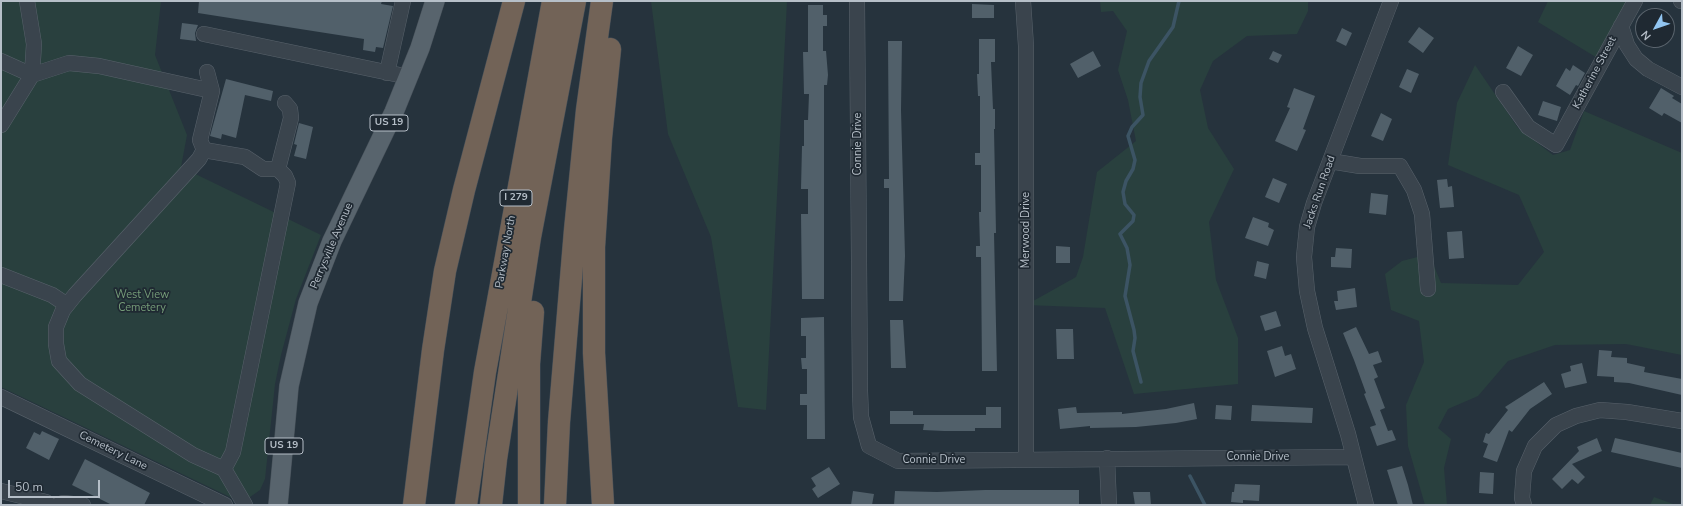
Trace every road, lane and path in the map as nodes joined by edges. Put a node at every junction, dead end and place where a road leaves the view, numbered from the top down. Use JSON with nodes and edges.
{"nodes":[{"id":1,"x":27,"y":1,"type":"edge"},
{"id":2,"x":403,"y":1,"type":"edge"},
{"id":3,"x":434,"y":1,"type":"edge"},
{"id":4,"x":514,"y":1,"type":"edge"},
{"id":5,"x":553,"y":1,"type":"edge"},
{"id":6,"x":575,"y":1,"type":"edge"},
{"id":7,"x":582,"y":1,"type":"edge"},
{"id":8,"x":602,"y":1,"type":"edge"},
{"id":9,"x":615,"y":1,"type":"edge"},
{"id":10,"x":857,"y":1,"type":"edge"},
{"id":11,"x":1023,"y":1,"type":"edge"},
{"id":12,"x":1391,"y":1,"type":"edge"},
{"id":13,"x":1635,"y":1,"type":"edge"},
{"id":14,"x":1621,"y":26,"type":"junction"},
{"id":15,"x":204,"y":34,"type":"dead end"},
{"id":16,"x":1,"y":61,"type":"edge"},
{"id":17,"x":207,"y":72,"type":"dead end"},
{"id":18,"x":387,"y":73,"type":"junction"},
{"id":19,"x":32,"y":75,"type":"junction"},
{"id":20,"x":409,"y":77,"type":"junction"},
{"id":21,"x":1682,"y":87,"type":"edge"},
{"id":22,"x":212,"y":91,"type":"junction"},
{"id":23,"x":1503,"y":92,"type":"dead end"},
{"id":24,"x":285,"y":103,"type":"dead end"},
{"id":25,"x":1,"y":125,"type":"edge"},
{"id":26,"x":204,"y":150,"type":"junction"},
{"id":27,"x":1330,"y":161,"type":"junction"},
{"id":28,"x":278,"y":169,"type":"junction"},
{"id":29,"x":1,"y":275,"type":"edge"},
{"id":30,"x":1428,"y":289,"type":"dead end"},
{"id":31,"x":67,"y":305,"type":"junction"},
{"id":32,"x":513,"y":354,"type":"junction"},
{"id":33,"x":1,"y":397,"type":"edge"},
{"id":34,"x":1682,"y":421,"type":"edge"},
{"id":35,"x":1353,"y":457,"type":"junction"},
{"id":36,"x":1107,"y":458,"type":"junction"},
{"id":37,"x":1026,"y":459,"type":"junction"},
{"id":38,"x":224,"y":469,"type":"junction"},
{"id":39,"x":1,"y":491,"type":"edge"},
{"id":40,"x":198,"y":499,"type":"edge"},
{"id":41,"x":50,"y":505,"type":"edge"},
{"id":42,"x":58,"y":505,"type":"edge"},
{"id":43,"x":83,"y":505,"type":"edge"},
{"id":44,"x":225,"y":505,"type":"edge"},
{"id":45,"x":245,"y":505,"type":"edge"},
{"id":46,"x":278,"y":505,"type":"edge"},
{"id":47,"x":414,"y":505,"type":"edge"},
{"id":48,"x":466,"y":505,"type":"edge"},
{"id":49,"x":491,"y":505,"type":"edge"},
{"id":50,"x":500,"y":505,"type":"edge"},
{"id":51,"x":529,"y":505,"type":"edge"},
{"id":52,"x":555,"y":505,"type":"edge"},
{"id":53,"x":603,"y":505,"type":"edge"},
{"id":54,"x":1109,"y":505,"type":"edge"},
{"id":55,"x":1366,"y":505,"type":"edge"},
{"id":56,"x":1524,"y":505,"type":"edge"}],
"edges":[{"from":1,"to":19,"type":"street"},
{"from":2,"to":18,"type":"street"},
{"from":3,"to":20,"type":"main road","name":"Perrysville Avenue","number":"US 19"},
{"from":4,"to":47,"type":"highway"},
{"from":5,"to":48,"type":"highway","name":"Parkway North","number":"I 279"},
{"from":6,"to":32,"type":"highway"},
{"from":7,"to":51,"type":"highway"},
{"from":8,"to":52,"type":"highway"},
{"from":9,"to":53,"type":"highway"},
{"from":10,"to":37,"type":"street","name":"Connie Drive"},
{"from":11,"to":37,"type":"street","name":"Merwood Drive"},
{"from":12,"to":27,"type":"street","name":"Jacks Run Road"},
{"from":13,"to":14,"type":"street","name":"Katherine Street"},
{"from":14,"to":21,"type":"street"},
{"from":14,"to":23,"type":"street","name":"Katherine Street"},
{"from":15,"to":18,"type":"street"},
{"from":16,"to":19,"type":"street"},
{"from":17,"to":22,"type":"street"},
{"from":18,"to":20,"type":"street"},
{"from":19,"to":22,"type":"street"},
{"from":19,"to":25,"type":"street"},
{"from":20,"to":46,"type":"main road","name":"Perrysville Avenue","number":"US 19"},
{"from":22,"to":26,"type":"street"},
{"from":24,"to":28,"type":"street"},
{"from":26,"to":28,"type":"street"},
{"from":26,"to":31,"type":"street"},
{"from":27,"to":30,"type":"street"},
{"from":27,"to":35,"type":"street","name":"Jacks Run Road"},
{"from":28,"to":38,"type":"street"},
{"from":29,"to":31,"type":"street"},
{"from":31,"to":38,"type":"street"},
{"from":32,"to":49,"type":"highway"},
{"from":32,"to":50,"type":"highway"},
{"from":33,"to":40,"type":"street","name":"Cemetery Lane"},
{"from":34,"to":56,"type":"street"},
{"from":35,"to":36,"type":"street","name":"Connie Drive"},
{"from":35,"to":55,"type":"street","name":"Jacks Run Road"},
{"from":36,"to":37,"type":"street","name":"Connie Drive"},
{"from":36,"to":54,"type":"street"},
{"from":38,"to":45,"type":"street"},
{"from":39,"to":41,"type":"street"},
{"from":40,"to":44,"type":"street","name":"Cemetery Lane"},
{"from":42,"to":43,"type":"street"}]}
